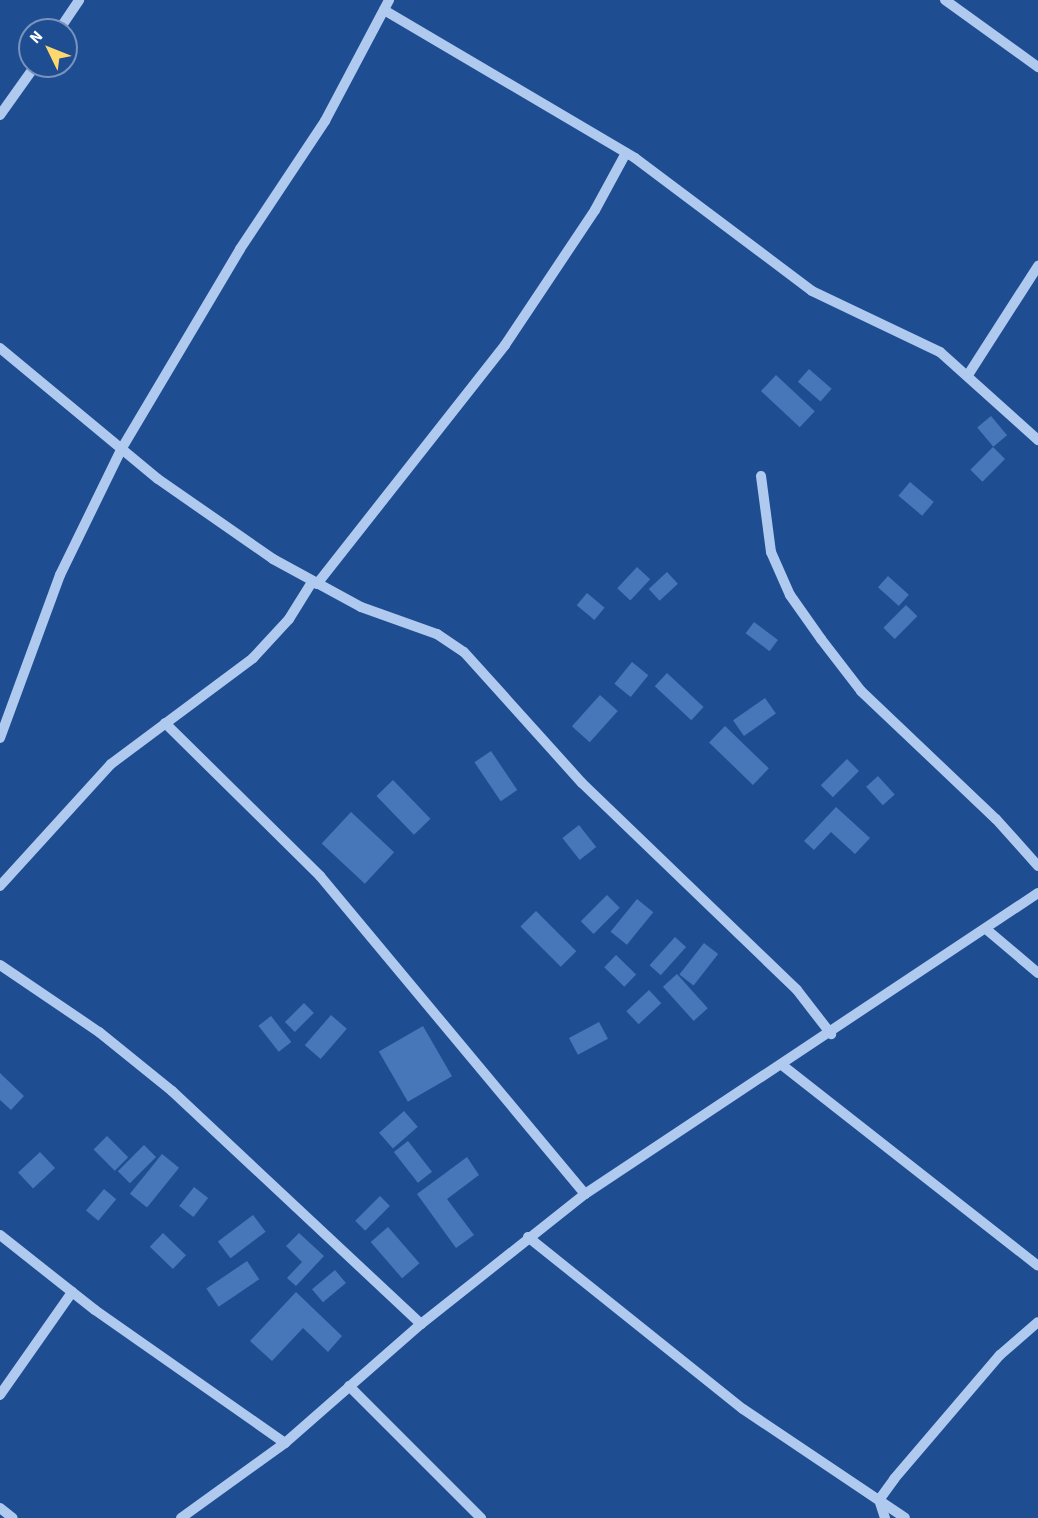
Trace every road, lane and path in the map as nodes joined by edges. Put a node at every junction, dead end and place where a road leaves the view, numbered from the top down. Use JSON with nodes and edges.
{"nodes":[{"id":1,"x":79,"y":0,"type":"edge"},
{"id":2,"x":945,"y":0,"type":"edge"},
{"id":3,"x":387,"y":5,"type":"edge"},
{"id":4,"x":67,"y":18,"type":"edge"},
{"id":5,"x":1038,"y":67,"type":"edge"},
{"id":6,"x":26,"y":78,"type":"edge"},
{"id":7,"x":0,"y":115,"type":"edge"},
{"id":8,"x":626,"y":153,"type":"junction"},
{"id":9,"x":1038,"y":266,"type":"edge"},
{"id":10,"x":0,"y":348,"type":"edge"},
{"id":11,"x":968,"y":375,"type":"junction"},
{"id":12,"x":1038,"y":440,"type":"edge"},
{"id":13,"x":122,"y":448,"type":"junction"},
{"id":14,"x":761,"y":476,"type":"dead end"},
{"id":15,"x":315,"y":583,"type":"junction"},
{"id":16,"x":165,"y":723,"type":"junction"},
{"id":17,"x":0,"y":738,"type":"edge"},
{"id":18,"x":1038,"y":866,"type":"edge"},
{"id":19,"x":0,"y":886,"type":"edge"},
{"id":20,"x":1038,"y":893,"type":"edge"},
{"id":21,"x":986,"y":929,"type":"junction"},
{"id":22,"x":0,"y":965,"type":"edge"},
{"id":23,"x":1038,"y":973,"type":"edge"},
{"id":24,"x":831,"y":1034,"type":"junction"},
{"id":25,"x":782,"y":1065,"type":"junction"},
{"id":26,"x":585,"y":1194,"type":"junction"},
{"id":27,"x":0,"y":1235,"type":"edge"},
{"id":28,"x":528,"y":1237,"type":"junction"},
{"id":29,"x":1038,"y":1266,"type":"edge"},
{"id":30,"x":72,"y":1292,"type":"junction"},
{"id":31,"x":1038,"y":1322,"type":"edge"},
{"id":32,"x":421,"y":1324,"type":"junction"},
{"id":33,"x":349,"y":1386,"type":"junction"},
{"id":34,"x":0,"y":1395,"type":"edge"},
{"id":35,"x":285,"y":1443,"type":"junction"},
{"id":36,"x":879,"y":1500,"type":"junction"},
{"id":37,"x":0,"y":1508,"type":"edge"},
{"id":38,"x":13,"y":1518,"type":"edge"},
{"id":39,"x":181,"y":1518,"type":"edge"},
{"id":40,"x":481,"y":1518,"type":"edge"},
{"id":41,"x":885,"y":1518,"type":"edge"},
{"id":42,"x":905,"y":1518,"type":"edge"}],
"edges":[{"from":1,"to":4,"type":"street"},
{"from":2,"to":5,"type":"street"},
{"from":3,"to":8,"type":"street"},
{"from":3,"to":13,"type":"street"},
{"from":6,"to":7,"type":"street"},
{"from":8,"to":11,"type":"street"},
{"from":8,"to":15,"type":"street"},
{"from":9,"to":11,"type":"street"},
{"from":10,"to":13,"type":"street"},
{"from":11,"to":12,"type":"street"},
{"from":13,"to":15,"type":"street"},
{"from":13,"to":17,"type":"street"},
{"from":14,"to":18,"type":"street"},
{"from":15,"to":16,"type":"street"},
{"from":15,"to":24,"type":"street"},
{"from":16,"to":19,"type":"street"},
{"from":16,"to":26,"type":"street"},
{"from":20,"to":21,"type":"street"},
{"from":21,"to":23,"type":"street"},
{"from":21,"to":24,"type":"street"},
{"from":22,"to":32,"type":"street"},
{"from":24,"to":25,"type":"street"},
{"from":25,"to":26,"type":"street"},
{"from":25,"to":29,"type":"street"},
{"from":26,"to":28,"type":"street"},
{"from":27,"to":30,"type":"street"},
{"from":28,"to":32,"type":"street"},
{"from":28,"to":36,"type":"street"},
{"from":30,"to":34,"type":"street"},
{"from":30,"to":35,"type":"street"},
{"from":31,"to":36,"type":"street"},
{"from":32,"to":33,"type":"street"},
{"from":33,"to":35,"type":"street"},
{"from":33,"to":40,"type":"street"},
{"from":35,"to":39,"type":"street"},
{"from":36,"to":41,"type":"street"},
{"from":36,"to":42,"type":"street"},
{"from":37,"to":38,"type":"street"}]}
